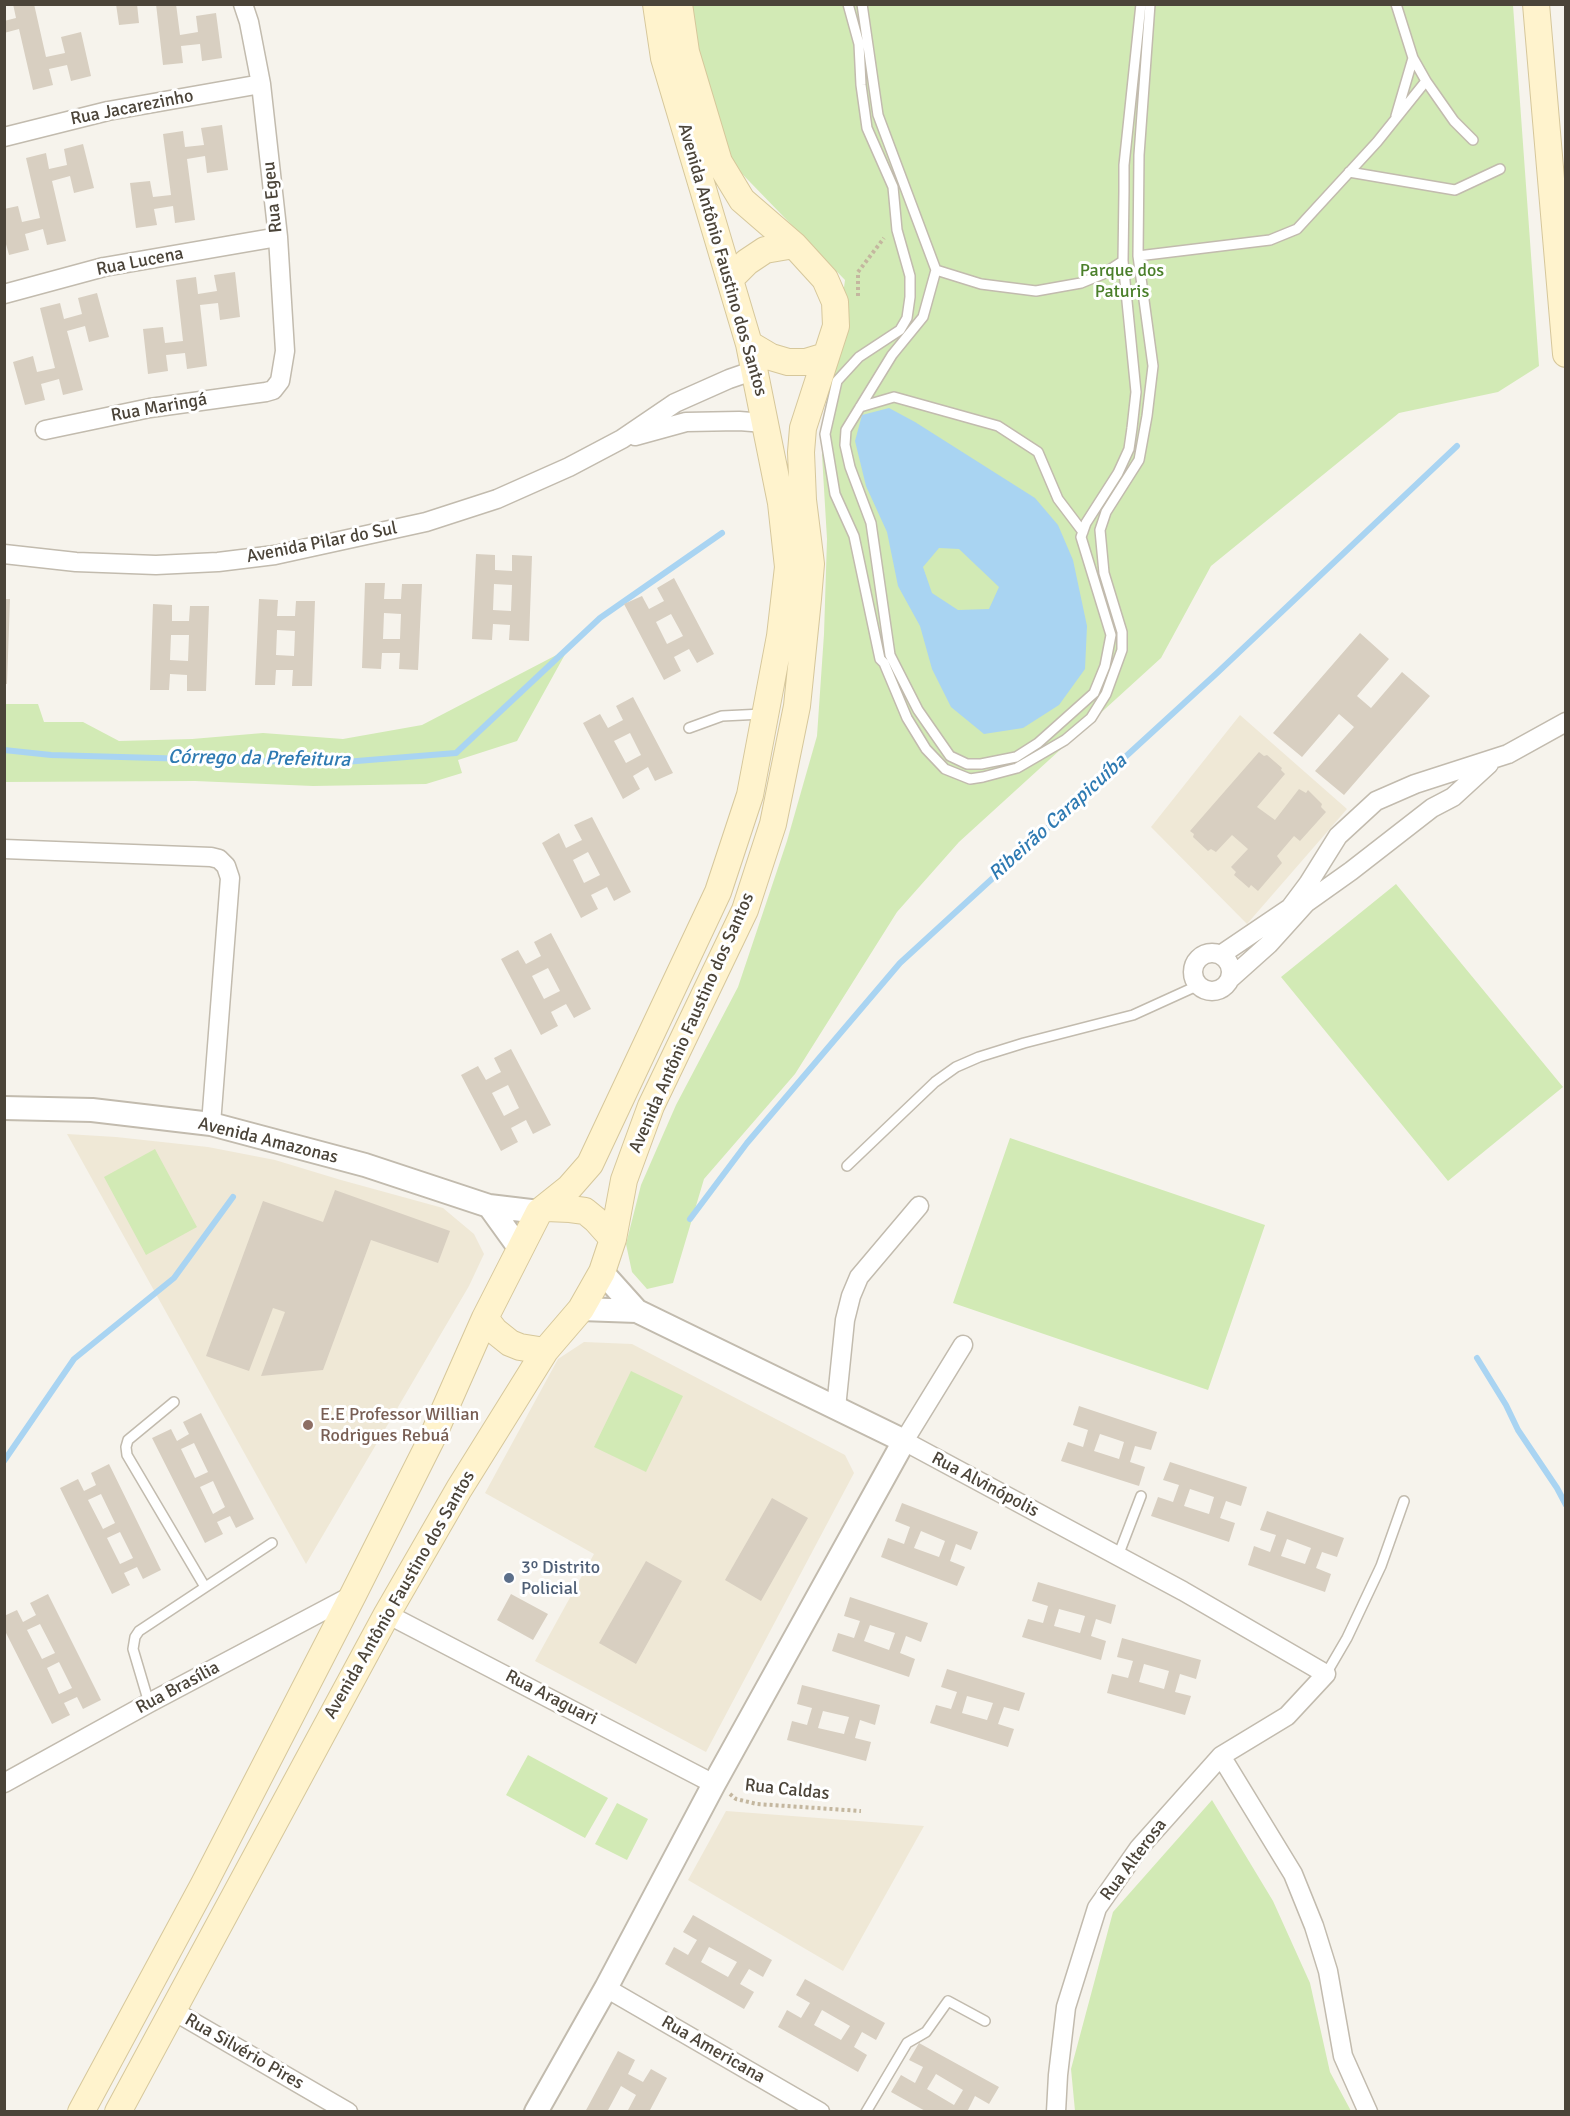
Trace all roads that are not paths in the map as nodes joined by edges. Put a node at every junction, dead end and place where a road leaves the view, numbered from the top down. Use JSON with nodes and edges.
{"nodes":[{"id":1,"x":243,"y":4,"type":"edge"},
{"id":2,"x":656,"y":4,"type":"edge"},
{"id":3,"x":679,"y":4,"type":"edge"},
{"id":4,"x":848,"y":4,"type":"edge"},
{"id":5,"x":862,"y":4,"type":"edge"},
{"id":6,"x":1141,"y":4,"type":"edge"},
{"id":7,"x":1150,"y":4,"type":"edge"},
{"id":8,"x":1396,"y":4,"type":"edge"},
{"id":9,"x":1536,"y":4,"type":"edge"},
{"id":10,"x":1413,"y":58,"type":"junction"},
{"id":11,"x":1426,"y":81,"type":"junction"},
{"id":12,"x":261,"y":84,"type":"junction"},
{"id":13,"x":1394,"y":121,"type":"junction"},
{"id":14,"x":4,"y":137,"type":"edge"},
{"id":15,"x":1473,"y":140,"type":"dead end"},
{"id":16,"x":1500,"y":169,"type":"dead end"},
{"id":17,"x":1349,"y":172,"type":"junction"},
{"id":18,"x":278,"y":237,"type":"junction"},
{"id":19,"x":794,"y":245,"type":"junction"},
{"id":20,"x":1138,"y":256,"type":"junction"},
{"id":21,"x":1124,"y":261,"type":"junction"},
{"id":22,"x":936,"y":270,"type":"junction"},
{"id":23,"x":730,"y":279,"type":"junction"},
{"id":24,"x":4,"y":294,"type":"edge"},
{"id":25,"x":749,"y":344,"type":"junction"},
{"id":26,"x":1566,"y":354,"type":"edge"},
{"id":27,"x":826,"y":356,"type":"junction"},
{"id":28,"x":755,"y":370,"type":"junction"},
{"id":29,"x":273,"y":390,"type":"joint"},
{"id":30,"x":860,"y":407,"type":"junction"},
{"id":31,"x":765,"y":423,"type":"junction"},
{"id":32,"x":45,"y":430,"type":"dead end"},
{"id":33,"x":622,"y":439,"type":"junction"},
{"id":34,"x":1083,"y":532,"type":"junction"},
{"id":35,"x":4,"y":554,"type":"edge"},
{"id":36,"x":766,"y":714,"type":"junction"},
{"id":37,"x":1566,"y":722,"type":"edge"},
{"id":38,"x":689,"y":728,"type":"dead end"},
{"id":39,"x":1495,"y":759,"type":"junction"},
{"id":40,"x":4,"y":849,"type":"edge"},
{"id":41,"x":1222,"y":954,"type":"junction"},
{"id":42,"x":1231,"y":978,"type":"junction"},
{"id":43,"x":1199,"y":985,"type":"junction"},
{"id":44,"x":4,"y":1108,"type":"edge"},
{"id":45,"x":211,"y":1124,"type":"junction"},
{"id":46,"x":847,"y":1166,"type":"dead end"},
{"id":47,"x":489,"y":1206,"type":"junction"},
{"id":48,"x":919,"y":1206,"type":"dead end"},
{"id":49,"x":543,"y":1210,"type":"junction"},
{"id":50,"x":613,"y":1239,"type":"junction"},
{"id":51,"x":520,"y":1249,"type":"junction"},
{"id":52,"x":602,"y":1272,"type":"junction"},
{"id":53,"x":581,"y":1310,"type":"junction"},
{"id":54,"x":637,"y":1311,"type":"junction"},
{"id":55,"x":485,"y":1318,"type":"junction"},
{"id":56,"x":963,"y":1345,"type":"dead end"},
{"id":57,"x":544,"y":1351,"type":"junction"},
{"id":58,"x":174,"y":1402,"type":"dead end"},
{"id":59,"x":837,"y":1408,"type":"junction"},
{"id":60,"x":904,"y":1441,"type":"junction"},
{"id":61,"x":1140,"y":1496,"type":"dead end"},
{"id":62,"x":1404,"y":1501,"type":"dead end"},
{"id":63,"x":272,"y":1543,"type":"dead end"},
{"id":64,"x":1118,"y":1556,"type":"junction"},
{"id":65,"x":205,"y":1587,"type":"junction"},
{"id":66,"x":353,"y":1595,"type":"junction"},
{"id":67,"x":387,"y":1614,"type":"junction"},
{"id":68,"x":1326,"y":1674,"type":"junction"},
{"id":69,"x":149,"y":1703,"type":"junction"},
{"id":70,"x":1221,"y":1756,"type":"junction"},
{"id":71,"x":4,"y":1783,"type":"edge"},
{"id":72,"x":714,"y":1784,"type":"junction"},
{"id":73,"x":606,"y":1988,"type":"junction"},
{"id":74,"x":172,"y":2010,"type":"junction"},
{"id":75,"x":985,"y":2021,"type":"dead end"},
{"id":76,"x":81,"y":2112,"type":"edge"},
{"id":77,"x":118,"y":2112,"type":"edge"},
{"id":78,"x":348,"y":2112,"type":"edge"},
{"id":79,"x":536,"y":2112,"type":"edge"},
{"id":80,"x":820,"y":2112,"type":"edge"},
{"id":81,"x":866,"y":2112,"type":"edge"},
{"id":82,"x":1056,"y":2112,"type":"edge"},
{"id":83,"x":1368,"y":2112,"type":"edge"}],
"edges":[{"from":1,"to":12,"type":"street","name":"Rua Egeu"},
{"from":2,"to":23,"type":"main road","name":"Avenida Antônio Faustino dos Santos"},
{"from":3,"to":19,"type":"main road","name":"Avenida Antônio Faustino dos Santos"},
{"from":4,"to":20,"type":"lane"},
{"from":5,"to":22,"type":"lane"},
{"from":6,"to":21,"type":"lane"},
{"from":7,"to":20,"type":"lane"},
{"from":8,"to":10,"type":"lane"},
{"from":9,"to":26,"type":"main road"},
{"from":10,"to":11,"type":"lane"},
{"from":10,"to":13,"type":"lane"},
{"from":11,"to":13,"type":"lane"},
{"from":11,"to":15,"type":"lane"},
{"from":12,"to":14,"type":"street","name":"Rua Jacarezinho"},
{"from":12,"to":18,"type":"street","name":"Rua Egeu"},
{"from":13,"to":17,"type":"lane"},
{"from":16,"to":17,"type":"lane"},
{"from":17,"to":20,"type":"lane"},
{"from":18,"to":24,"type":"street","name":"Rua Lucena"},
{"from":18,"to":29,"type":"street","name":"Rua Egeu"},
{"from":19,"to":23,"type":"main road"},
{"from":19,"to":27,"type":"main road","name":"Avenida Antônio Faustino dos Santos"},
{"from":21,"to":22,"type":"lane"},
{"from":21,"to":34,"type":"lane"},
{"from":22,"to":30,"type":"lane"},
{"from":23,"to":25,"type":"main road","name":"Avenida Antônio Faustino dos Santos"},
{"from":25,"to":27,"type":"main road"},
{"from":25,"to":28,"type":"main road","name":"Avenida Antônio Faustino dos Santos"},
{"from":27,"to":50,"type":"main road","name":"Avenida Antônio Faustino dos Santos"},
{"from":28,"to":31,"type":"main road","name":"Avenida Antônio Faustino dos Santos"},
{"from":28,"to":33,"type":"street","name":"Avenida Pilar do Sul"},
{"from":29,"to":32,"type":"street","name":"Rua Maringá"},
{"from":30,"to":34,"type":"lane"},
{"from":30,"to":34,"type":"lane"},
{"from":31,"to":33,"type":"street","name":"Avenida Pilar do Sul"},
{"from":31,"to":36,"type":"main road","name":"Avenida Antônio Faustino dos Santos"},
{"from":33,"to":35,"type":"street","name":"Avenida Pilar do Sul"},
{"from":36,"to":38,"type":"lane"},
{"from":36,"to":49,"type":"main road","name":"Avenida Antônio Faustino dos Santos"},
{"from":37,"to":39,"type":"street"},
{"from":39,"to":41,"type":"street"},
{"from":39,"to":42,"type":"street"},
{"from":40,"to":45,"type":"street"},
{"from":41,"to":42,"type":"street"},
{"from":41,"to":43,"type":"street"},
{"from":42,"to":43,"type":"street"},
{"from":43,"to":46,"type":"lane"},
{"from":44,"to":45,"type":"street","name":"Avenida Amazonas"},
{"from":45,"to":47,"type":"street","name":"Avenida Amazonas"},
{"from":47,"to":49,"type":"street","name":"Avenida Amazonas"},
{"from":47,"to":51,"type":"street"},
{"from":48,"to":59,"type":"street"},
{"from":49,"to":50,"type":"main road"},
{"from":49,"to":51,"type":"main road","name":"Avenida Antônio Faustino dos Santos"},
{"from":50,"to":52,"type":"main road","name":"Avenida Antônio Faustino dos Santos"},
{"from":51,"to":55,"type":"main road","name":"Avenida Antônio Faustino dos Santos"},
{"from":52,"to":53,"type":"main road","name":"Avenida Antônio Faustino dos Santos"},
{"from":52,"to":54,"type":"street","name":"Rua Alvinópolis"},
{"from":53,"to":54,"type":"street","name":"Rua Alvinópolis"},
{"from":53,"to":57,"type":"main road","name":"Avenida Antônio Faustino dos Santos"},
{"from":54,"to":59,"type":"street","name":"Rua Alvinópolis"},
{"from":55,"to":57,"type":"main road"},
{"from":55,"to":66,"type":"main road","name":"Avenida Antônio Faustino dos Santos"},
{"from":56,"to":60,"type":"street"},
{"from":57,"to":67,"type":"main road","name":"Avenida Antônio Faustino dos Santos"},
{"from":58,"to":65,"type":"lane"},
{"from":59,"to":60,"type":"street","name":"Rua Alvinópolis"},
{"from":60,"to":64,"type":"street","name":"Rua Alvinópolis"},
{"from":60,"to":72,"type":"street"},
{"from":61,"to":64,"type":"lane"},
{"from":62,"to":68,"type":"lane"},
{"from":63,"to":65,"type":"lane"},
{"from":64,"to":68,"type":"street","name":"Rua Alvinópolis"},
{"from":65,"to":69,"type":"lane"},
{"from":66,"to":69,"type":"street","name":"Rua Brasília"},
{"from":66,"to":76,"type":"main road","name":"Avenida Antônio Faustino dos Santos"},
{"from":67,"to":72,"type":"street","name":"Rua Araguari"},
{"from":67,"to":74,"type":"main road","name":"Avenida Antônio Faustino dos Santos"},
{"from":68,"to":70,"type":"street","name":"Rua Alterosa"},
{"from":69,"to":71,"type":"street","name":"Rua Brasília"},
{"from":70,"to":82,"type":"street","name":"Rua Alterosa"},
{"from":70,"to":83,"type":"street"},
{"from":72,"to":73,"type":"street"},
{"from":73,"to":79,"type":"street"},
{"from":73,"to":80,"type":"street","name":"Rua Americana"},
{"from":74,"to":77,"type":"main road","name":"Avenida Antônio Faustino dos Santos"},
{"from":74,"to":78,"type":"street","name":"Rua Silvério Pires"},
{"from":75,"to":81,"type":"lane"}]}
